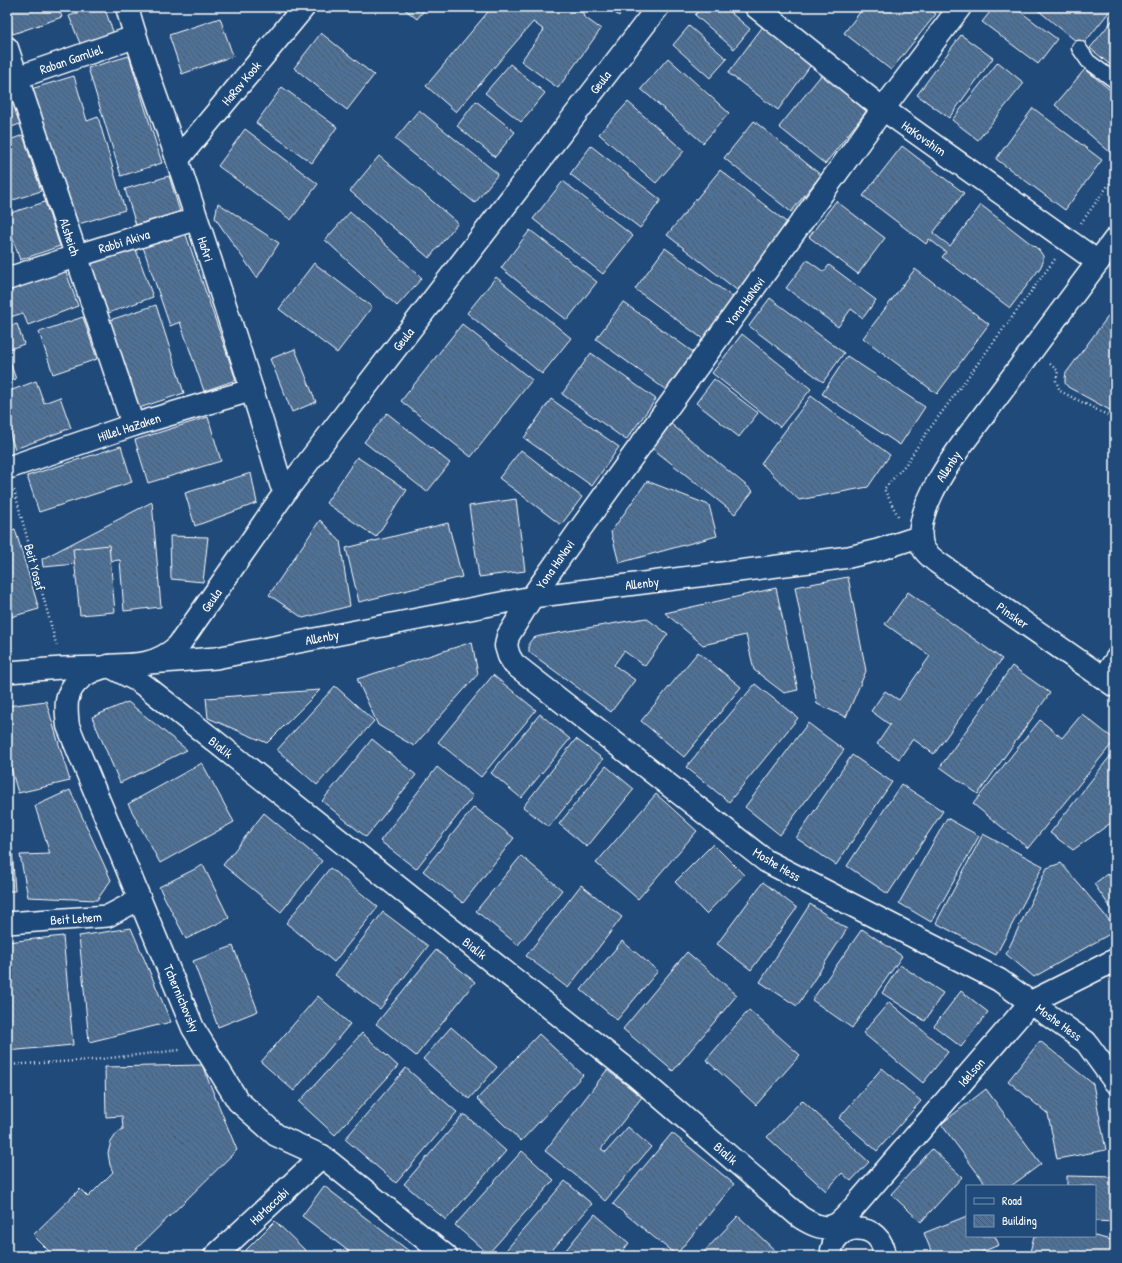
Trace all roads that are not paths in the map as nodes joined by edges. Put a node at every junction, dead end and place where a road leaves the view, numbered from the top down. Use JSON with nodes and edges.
{"nodes":[{"id":1,"x":127,"y":7,"type":"edge"},
{"id":2,"x":658,"y":7,"type":"edge"},
{"id":3,"x":756,"y":7,"type":"edge"},
{"id":4,"x":960,"y":7,"type":"edge"},
{"id":5,"x":301,"y":8,"type":"edge"},
{"id":6,"x":135,"y":37,"type":"junction"},
{"id":7,"x":7,"y":48,"type":"edge"},
{"id":8,"x":1079,"y":48,"type":"dead end"},
{"id":9,"x":12,"y":80,"type":"edge"},
{"id":10,"x":1115,"y":81,"type":"edge"},
{"id":11,"x":883,"y":109,"type":"junction"},
{"id":12,"x":178,"y":159,"type":"junction"},
{"id":13,"x":196,"y":219,"type":"junction"},
{"id":14,"x":1115,"y":239,"type":"edge"},
{"id":15,"x":76,"y":256,"type":"junction"},
{"id":16,"x":1098,"y":262,"type":"junction"},
{"id":17,"x":7,"y":279,"type":"edge"},
{"id":18,"x":252,"y":390,"type":"junction"},
{"id":19,"x":132,"y":425,"type":"junction"},
{"id":20,"x":7,"y":467,"type":"edge"},
{"id":21,"x":286,"y":491,"type":"junction"},
{"id":22,"x":921,"y":536,"type":"junction"},
{"id":23,"x":532,"y":597,"type":"junction"},
{"id":24,"x":1115,"y":654,"type":"edge"},
{"id":25,"x":145,"y":663,"type":"junction"},
{"id":26,"x":109,"y":666,"type":"junction"},
{"id":27,"x":7,"y":672,"type":"edge"},
{"id":28,"x":1108,"y":681,"type":"edge"},
{"id":29,"x":140,"y":899,"type":"junction"},
{"id":30,"x":7,"y":923,"type":"edge"},
{"id":31,"x":1115,"y":960,"type":"edge"},
{"id":32,"x":1032,"y":1002,"type":"junction"},
{"id":33,"x":1115,"y":1082,"type":"edge"},
{"id":34,"x":322,"y":1156,"type":"junction"},
{"id":35,"x":843,"y":1223,"type":"junction"},
{"id":36,"x":215,"y":1256,"type":"edge"},
{"id":37,"x":446,"y":1256,"type":"edge"},
{"id":38,"x":831,"y":1256,"type":"edge"},
{"id":39,"x":884,"y":1256,"type":"edge"}],
"edges":[{"from":1,"to":6,"type":"street","name":"HaAri"},
{"from":2,"to":21,"type":"street","name":"Geula"},
{"from":3,"to":11,"type":"street","name":"HaKovshim"},
{"from":4,"to":11,"type":"street","name":"Yona HaNavi"},
{"from":5,"to":12,"type":"street","name":"HaRav Kook"},
{"from":6,"to":9,"type":"street","name":"Raban Gamliel"},
{"from":6,"to":12,"type":"street","name":"HaAri"},
{"from":7,"to":9,"type":"street","name":"Alsheich"},
{"from":8,"to":10,"type":"lane"},
{"from":9,"to":15,"type":"street","name":"Alsheich"},
{"from":11,"to":16,"type":"street","name":"HaKovshim"},
{"from":11,"to":23,"type":"street","name":"Yona HaNavi"},
{"from":12,"to":13,"type":"street","name":"HaAri"},
{"from":13,"to":15,"type":"street","name":"Rabbi Akiva"},
{"from":13,"to":18,"type":"street","name":"HaAri"},
{"from":14,"to":16,"type":"street","name":"Allenby"},
{"from":15,"to":17,"type":"street","name":"Rabbi Akiva"},
{"from":15,"to":19,"type":"street","name":"Alsheich"},
{"from":16,"to":22,"type":"street","name":"Allenby"},
{"from":18,"to":19,"type":"street","name":"Hillel HaZaken"},
{"from":18,"to":21,"type":"street","name":"HaAri"},
{"from":19,"to":20,"type":"street","name":"Hillel HaZaken"},
{"from":21,"to":25,"type":"street","name":"Geula"},
{"from":22,"to":23,"type":"street","name":"Allenby"},
{"from":22,"to":28,"type":"street","name":"Pinsker"},
{"from":23,"to":25,"type":"street","name":"Allenby"},
{"from":23,"to":32,"type":"street","name":"Moshe Hess"},
{"from":24,"to":28,"type":"lane"},
{"from":25,"to":26,"type":"street","name":"Allenby"},
{"from":26,"to":27,"type":"street","name":"Allenby"},
{"from":26,"to":29,"type":"street","name":"Tchernichovsky"},
{"from":26,"to":35,"type":"street","name":"Bialik"},
{"from":29,"to":30,"type":"street","name":"Beit Lehem"},
{"from":29,"to":34,"type":"street","name":"Tchernichovsky"},
{"from":31,"to":32,"type":"street","name":"Idelson"},
{"from":32,"to":33,"type":"street","name":"Moshe Hess"},
{"from":32,"to":35,"type":"street","name":"Idelson"},
{"from":34,"to":36,"type":"street","name":"HaMaccabi"},
{"from":34,"to":37,"type":"street","name":"Tchernichovsky"},
{"from":35,"to":38,"type":"street"},
{"from":35,"to":39,"type":"street","name":"Bialik"}]}
